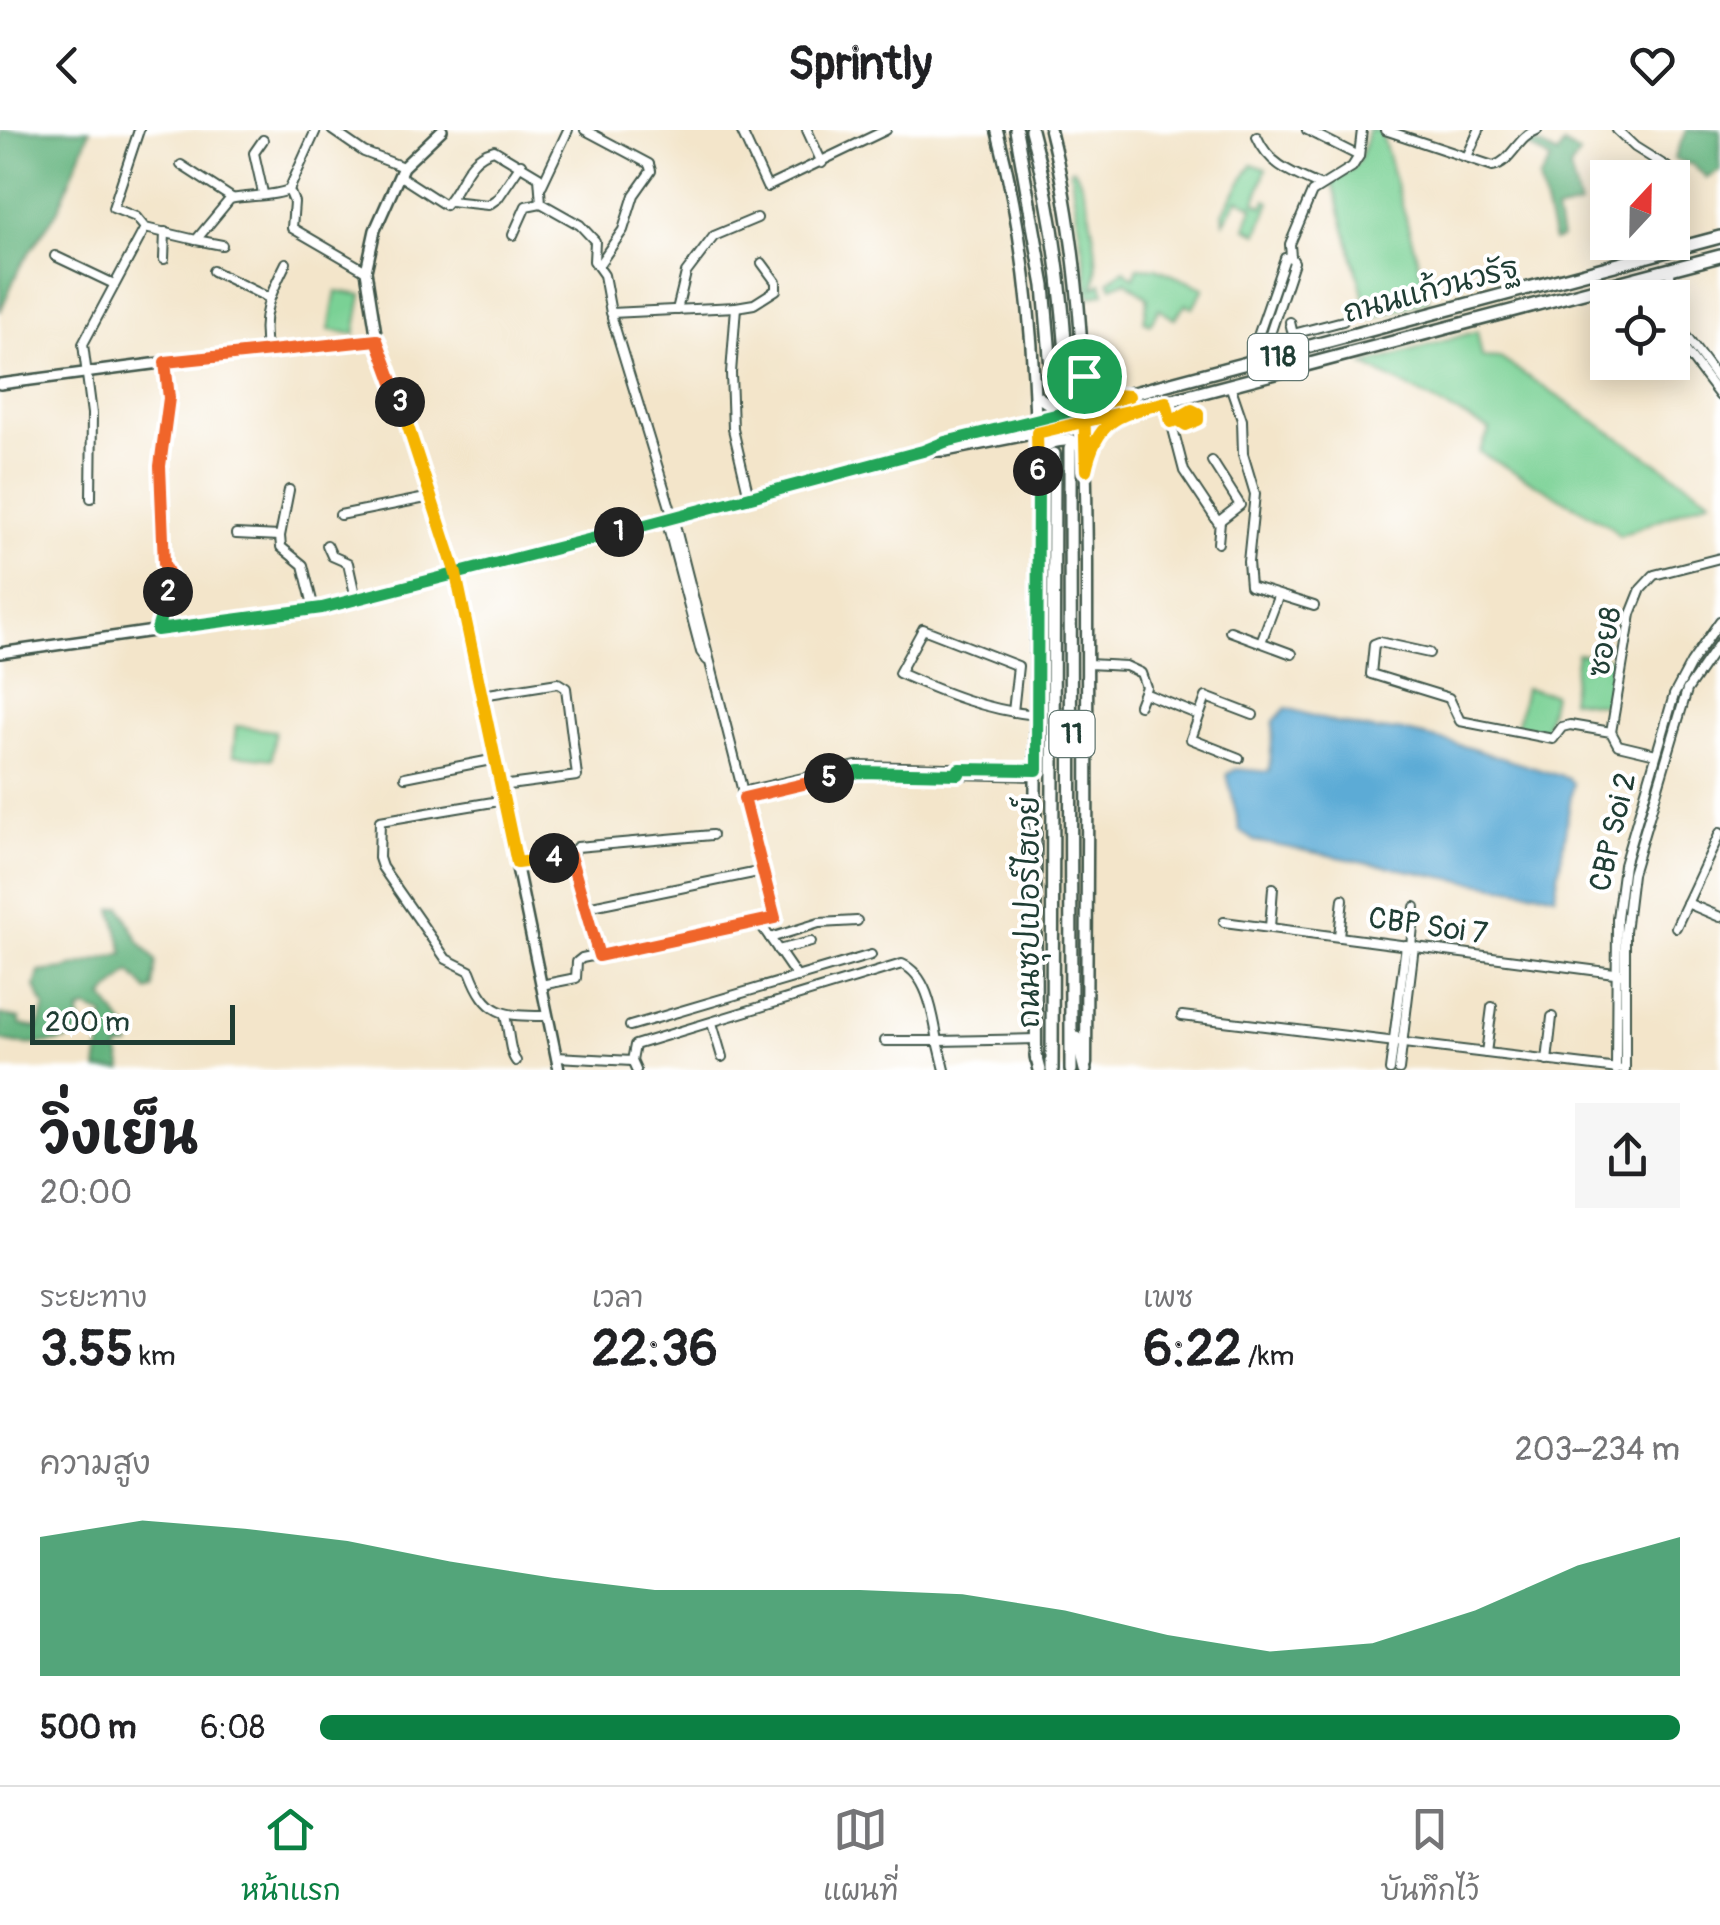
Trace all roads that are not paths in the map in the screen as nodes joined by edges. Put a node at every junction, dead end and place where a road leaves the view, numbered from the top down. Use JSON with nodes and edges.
{"nodes":[{"id":1,"x":139,"y":130,"type":"edge"},
{"id":2,"x":316,"y":130,"type":"edge"},
{"id":3,"x":332,"y":130,"type":"edge"},
{"id":4,"x":442,"y":130,"type":"edge"},
{"id":5,"x":568,"y":130,"type":"edge"},
{"id":6,"x":585,"y":130,"type":"edge"},
{"id":7,"x":742,"y":130,"type":"edge"},
{"id":8,"x":807,"y":130,"type":"edge"},
{"id":9,"x":886,"y":130,"type":"edge"},
{"id":10,"x":996,"y":130,"type":"edge"},
{"id":11,"x":1016,"y":130,"type":"edge"},
{"id":12,"x":1032,"y":130,"type":"edge"},
{"id":13,"x":1050,"y":130,"type":"edge"},
{"id":14,"x":1306,"y":130,"type":"edge"},
{"id":15,"x":1362,"y":130,"type":"edge"},
{"id":16,"x":1479,"y":130,"type":"edge"},
{"id":17,"x":1537,"y":130,"type":"edge"},
{"id":18,"x":1617,"y":130,"type":"edge"},
{"id":19,"x":1390,"y":131,"type":"edge"},
{"id":20,"x":1257,"y":136,"type":"dead end"},
{"id":21,"x":263,"y":140,"type":"dead end"},
{"id":22,"x":1359,"y":156,"type":"junction"},
{"id":23,"x":1467,"y":157,"type":"junction"},
{"id":24,"x":1656,"y":160,"type":"edge"},
{"id":25,"x":822,"y":163,"type":"junction"},
{"id":26,"x":521,"y":164,"type":"junction"},
{"id":27,"x":180,"y":165,"type":"dead end"},
{"id":28,"x":402,"y":172,"type":"junction"},
{"id":29,"x":1319,"y":185,"type":"junction"},
{"id":30,"x":541,"y":188,"type":"junction"},
{"id":31,"x":289,"y":190,"type":"junction"},
{"id":32,"x":263,"y":194,"type":"junction"},
{"id":33,"x":232,"y":198,"type":"junction"},
{"id":34,"x":450,"y":201,"type":"junction"},
{"id":35,"x":541,"y":203,"type":"junction"},
{"id":36,"x":757,"y":218,"type":"dead end"},
{"id":37,"x":145,"y":228,"type":"junction"},
{"id":38,"x":164,"y":232,"type":"junction"},
{"id":39,"x":513,"y":235,"type":"dead end"},
{"id":40,"x":1720,"y":237,"type":"edge"},
{"id":41,"x":196,"y":240,"type":"junction"},
{"id":42,"x":1690,"y":245,"type":"edge"},
{"id":43,"x":222,"y":246,"type":"dead end"},
{"id":44,"x":55,"y":256,"type":"dead end"},
{"id":45,"x":1720,"y":256,"type":"edge"},
{"id":46,"x":1290,"y":257,"type":"junction"},
{"id":47,"x":164,"y":259,"type":"dead end"},
{"id":48,"x":1636,"y":260,"type":"edge"},
{"id":49,"x":286,"y":263,"type":"dead end"},
{"id":50,"x":762,"y":264,"type":"dead end"},
{"id":51,"x":598,"y":266,"type":"junction"},
{"id":52,"x":1670,"y":270,"type":"junction"},
{"id":53,"x":213,"y":271,"type":"dead end"},
{"id":54,"x":366,"y":271,"type":"junction"},
{"id":55,"x":1641,"y":277,"type":"junction"},
{"id":56,"x":1642,"y":280,"type":"edge"},
{"id":57,"x":1670,"y":280,"type":"edge"},
{"id":58,"x":114,"y":284,"type":"junction"},
{"id":59,"x":269,"y":298,"type":"junction"},
{"id":60,"x":1494,"y":298,"type":"junction"},
{"id":61,"x":736,"y":308,"type":"junction"},
{"id":62,"x":676,"y":310,"type":"junction"},
{"id":63,"x":372,"y":314,"type":"junction"},
{"id":64,"x":1501,"y":314,"type":"junction"},
{"id":65,"x":612,"y":318,"type":"dead end"},
{"id":66,"x":1342,"y":321,"type":"dead end"},
{"id":67,"x":1290,"y":322,"type":"dead end"},
{"id":68,"x":1293,"y":334,"type":"junction"},
{"id":69,"x":361,"y":340,"type":"junction"},
{"id":70,"x":377,"y":340,"type":"junction"},
{"id":71,"x":1690,"y":341,"type":"edge"},
{"id":72,"x":267,"y":351,"type":"junction"},
{"id":73,"x":1298,"y":352,"type":"junction"},
{"id":74,"x":1276,"y":357,"type":"junction"},
{"id":75,"x":1690,"y":357,"type":"edge"},
{"id":76,"x":165,"y":362,"type":"junction"},
{"id":77,"x":1248,"y":365,"type":"junction"},
{"id":78,"x":89,"y":373,"type":"junction"},
{"id":79,"x":1084,"y":380,"type":"junction"},
{"id":80,"x":1720,"y":382,"type":"edge"},
{"id":81,"x":0,"y":384,"type":"edge"},
{"id":82,"x":1230,"y":385,"type":"junction"},
{"id":83,"x":1068,"y":389,"type":"dead end"},
{"id":84,"x":1052,"y":392,"type":"dead end"},
{"id":85,"x":1035,"y":394,"type":"junction"},
{"id":86,"x":1129,"y":396,"type":"junction"},
{"id":87,"x":1720,"y":396,"type":"edge"},
{"id":88,"x":1166,"y":402,"type":"junction"},
{"id":89,"x":1084,"y":408,"type":"junction"},
{"id":90,"x":1136,"y":410,"type":"junction"},
{"id":91,"x":1085,"y":423,"type":"junction"},
{"id":92,"x":1036,"y":426,"type":"junction"},
{"id":93,"x":1070,"y":449,"type":"dead end"},
{"id":94,"x":1086,"y":452,"type":"junction"},
{"id":95,"x":1054,"y":454,"type":"dead end"},
{"id":96,"x":1038,"y":457,"type":"junction"},
{"id":97,"x":1212,"y":461,"type":"dead end"},
{"id":98,"x":1086,"y":470,"type":"junction"},
{"id":99,"x":289,"y":490,"type":"dead end"},
{"id":100,"x":431,"y":497,"type":"junction"},
{"id":101,"x":91,"y":498,"type":"dead end"},
{"id":102,"x":749,"y":498,"type":"junction"},
{"id":103,"x":340,"y":514,"type":"dead end"},
{"id":104,"x":669,"y":518,"type":"junction"},
{"id":105,"x":1220,"y":521,"type":"junction"},
{"id":106,"x":236,"y":534,"type":"dead end"},
{"id":107,"x":280,"y":536,"type":"junction"},
{"id":108,"x":1218,"y":543,"type":"dead end"},
{"id":109,"x":327,"y":544,"type":"dead end"},
{"id":110,"x":1720,"y":558,"type":"edge"},
{"id":111,"x":456,"y":574,"type":"junction"},
{"id":112,"x":1278,"y":597,"type":"junction"},
{"id":113,"x":356,"y":599,"type":"junction"},
{"id":114,"x":1314,"y":606,"type":"dead end"},
{"id":115,"x":314,"y":609,"type":"junction"},
{"id":116,"x":1720,"y":621,"type":"edge"},
{"id":117,"x":157,"y":630,"type":"junction"},
{"id":118,"x":1230,"y":631,"type":"dead end"},
{"id":119,"x":1261,"y":642,"type":"junction"},
{"id":120,"x":1720,"y":642,"type":"edge"},
{"id":121,"x":0,"y":653,"type":"edge"},
{"id":122,"x":1292,"y":654,"type":"dead end"},
{"id":123,"x":1429,"y":654,"type":"dead end"},
{"id":124,"x":1088,"y":664,"type":"junction"},
{"id":125,"x":1144,"y":694,"type":"junction"},
{"id":126,"x":482,"y":695,"type":"junction"},
{"id":127,"x":1139,"y":705,"type":"dead end"},
{"id":128,"x":1014,"y":712,"type":"junction"},
{"id":129,"x":1253,"y":714,"type":"dead end"},
{"id":130,"x":1036,"y":715,"type":"junction"},
{"id":131,"x":1199,"y":715,"type":"junction"},
{"id":132,"x":1611,"y":732,"type":"junction"},
{"id":133,"x":1655,"y":754,"type":"junction"},
{"id":134,"x":1239,"y":758,"type":"dead end"},
{"id":135,"x":1666,"y":758,"type":"junction"},
{"id":136,"x":496,"y":759,"type":"junction"},
{"id":137,"x":1037,"y":773,"type":"junction"},
{"id":138,"x":405,"y":776,"type":"dead end"},
{"id":139,"x":502,"y":786,"type":"junction"},
{"id":140,"x":743,"y":795,"type":"junction"},
{"id":141,"x":505,"y":800,"type":"junction"},
{"id":142,"x":1720,"y":833,"type":"edge"},
{"id":143,"x":712,"y":835,"type":"dead end"},
{"id":144,"x":570,"y":856,"type":"junction"},
{"id":145,"x":1708,"y":856,"type":"junction"},
{"id":146,"x":1720,"y":862,"type":"edge"},
{"id":147,"x":517,"y":863,"type":"junction"},
{"id":148,"x":762,"y":870,"type":"junction"},
{"id":149,"x":1273,"y":888,"type":"dead end"},
{"id":150,"x":1343,"y":899,"type":"dead end"},
{"id":151,"x":1687,"y":903,"type":"junction"},
{"id":152,"x":587,"y":907,"type":"junction"},
{"id":153,"x":1415,"y":907,"type":"dead end"},
{"id":154,"x":1720,"y":917,"type":"edge"},
{"id":155,"x":857,"y":921,"type":"dead end"},
{"id":156,"x":759,"y":922,"type":"junction"},
{"id":157,"x":1224,"y":922,"type":"dead end"},
{"id":158,"x":1676,"y":926,"type":"dead end"},
{"id":159,"x":1270,"y":927,"type":"junction"},
{"id":160,"x":1339,"y":936,"type":"junction"},
{"id":161,"x":770,"y":938,"type":"junction"},
{"id":162,"x":811,"y":942,"type":"dead end"},
{"id":163,"x":1410,"y":946,"type":"junction"},
{"id":164,"x":778,"y":950,"type":"junction"},
{"id":165,"x":871,"y":955,"type":"dead end"},
{"id":166,"x":599,"y":956,"type":"junction"},
{"id":167,"x":1622,"y":974,"type":"junction"},
{"id":168,"x":797,"y":977,"type":"junction"},
{"id":169,"x":542,"y":985,"type":"junction"},
{"id":170,"x":1492,"y":1007,"type":"dead end"},
{"id":171,"x":505,"y":1016,"type":"junction"},
{"id":172,"x":548,"y":1016,"type":"junction"},
{"id":173,"x":1182,"y":1016,"type":"dead end"},
{"id":174,"x":1552,"y":1017,"type":"dead end"},
{"id":175,"x":1072,"y":1019,"type":"junction"},
{"id":176,"x":712,"y":1023,"type":"junction"},
{"id":177,"x":630,"y":1026,"type":"dead end"},
{"id":178,"x":1036,"y":1039,"type":"junction"},
{"id":179,"x":885,"y":1041,"type":"dead end"},
{"id":180,"x":938,"y":1041,"type":"junction"},
{"id":181,"x":1398,"y":1043,"type":"junction"},
{"id":182,"x":1486,"y":1053,"type":"junction"},
{"id":183,"x":1036,"y":1055,"type":"joint"},
{"id":184,"x":556,"y":1056,"type":"junction"},
{"id":185,"x":722,"y":1056,"type":"dead end"},
{"id":186,"x":516,"y":1061,"type":"dead end"},
{"id":187,"x":1547,"y":1061,"type":"junction"},
{"id":188,"x":634,"y":1066,"type":"edge"},
{"id":189,"x":559,"y":1070,"type":"edge"},
{"id":190,"x":945,"y":1070,"type":"edge"},
{"id":191,"x":1038,"y":1070,"type":"edge"},
{"id":192,"x":1052,"y":1070,"type":"edge"},
{"id":193,"x":1071,"y":1070,"type":"edge"},
{"id":194,"x":1086,"y":1070,"type":"edge"},
{"id":195,"x":1390,"y":1070,"type":"edge"},
{"id":196,"x":1398,"y":1070,"type":"edge"},
{"id":197,"x":1620,"y":1070,"type":"edge"}],
"edges":[{"from":1,"to":37,"type":"street"},
{"from":2,"to":31,"type":"street"},
{"from":3,"to":28,"type":"street"},
{"from":4,"to":28,"type":"street"},
{"from":5,"to":30,"type":"street"},
{"from":6,"to":51,"type":"street"},
{"from":7,"to":25,"type":"street"},
{"from":8,"to":25,"type":"street"},
{"from":9,"to":25,"type":"street"},
{"from":10,"to":85,"type":"main road"},
{"from":11,"to":84,"type":"main road"},
{"from":12,"to":83,"type":"main road"},
{"from":13,"to":79,"type":"main road"},
{"from":14,"to":22,"type":"street"},
{"from":15,"to":22,"type":"street"},
{"from":16,"to":23,"type":"street"},
{"from":17,"to":23,"type":"street"},
{"from":18,"to":24,"type":"street"},
{"from":19,"to":23,"type":"street"},
{"from":20,"to":29,"type":"street"},
{"from":21,"to":32,"type":"street"},
{"from":22,"to":29,"type":"street"},
{"from":26,"to":30,"type":"street"},
{"from":26,"to":34,"type":"street"},
{"from":26,"to":34,"type":"street"},
{"from":27,"to":33,"type":"street"},
{"from":28,"to":34,"type":"street"},
{"from":28,"to":54,"type":"street"},
{"from":29,"to":46,"type":"street"},
{"from":30,"to":35,"type":"street"},
{"from":31,"to":32,"type":"street"},
{"from":31,"to":54,"type":"street"},
{"from":32,"to":33,"type":"street"},
{"from":33,"to":41,"type":"street"},
{"from":35,"to":39,"type":"street"},
{"from":35,"to":51,"type":"street"},
{"from":36,"to":62,"type":"street"},
{"from":37,"to":38,"type":"street"},
{"from":37,"to":58,"type":"street"},
{"from":38,"to":41,"type":"street"},
{"from":38,"to":47,"type":"street"},
{"from":40,"to":42,"type":"main road","name":"ถนนแก้วนวรัฐ","number":"118"},
{"from":41,"to":43,"type":"street"},
{"from":44,"to":58,"type":"street"},
{"from":45,"to":52,"type":"main road","name":"ถนนแก้วนวรัฐ","number":"118"},
{"from":46,"to":74,"type":"street"},
{"from":46,"to":77,"type":"street"},
{"from":48,"to":60,"type":"main road","name":"ถนนแก้วนวรัฐ","number":"118"},
{"from":49,"to":59,"type":"street"},
{"from":50,"to":61,"type":"street"},
{"from":51,"to":62,"type":"street"},
{"from":52,"to":55,"type":"main road","name":"ถนนแก้วนวรัฐ","number":"118"},
{"from":52,"to":57,"type":"street"},
{"from":53,"to":59,"type":"street"},
{"from":54,"to":63,"type":"street"},
{"from":55,"to":56,"type":"street"},
{"from":55,"to":64,"type":"main road","name":"ถนนแก้วนวรัฐ","number":"118"},
{"from":58,"to":78,"type":"street"},
{"from":59,"to":72,"type":"street"},
{"from":60,"to":64,"type":"main road"},
{"from":60,"to":73,"type":"main road","name":"ถนนแก้วนวรัฐ","number":"118"},
{"from":61,"to":62,"type":"street"},
{"from":61,"to":102,"type":"street"},
{"from":63,"to":69,"type":"street"},
{"from":63,"to":70,"type":"street"},
{"from":64,"to":82,"type":"main road","name":"ถนนแก้วนวรัฐ","number":"118"},
{"from":65,"to":104,"type":"street"},
{"from":66,"to":68,"type":"street"},
{"from":67,"to":68,"type":"street"},
{"from":68,"to":73,"type":"street"},
{"from":69,"to":70,"type":"street"},
{"from":69,"to":72,"type":"street"},
{"from":70,"to":100,"type":"street"},
{"from":71,"to":80,"type":"street"},
{"from":72,"to":76,"type":"street"},
{"from":73,"to":74,"type":"main road","name":"ถนนแก้วนวรัฐ","number":"118"},
{"from":74,"to":77,"type":"main road","name":"ถนนแก้วนวรัฐ","number":"118"},
{"from":75,"to":87,"type":"street"},
{"from":76,"to":78,"type":"street"},
{"from":76,"to":117,"type":"street"},
{"from":77,"to":86,"type":"main road","name":"ถนนแก้วนวรัฐ","number":"118"},
{"from":78,"to":81,"type":"street"},
{"from":78,"to":101,"type":"street"},
{"from":79,"to":85,"type":"main road"},
{"from":79,"to":86,"type":"main road"},
{"from":79,"to":89,"type":"main road"},
{"from":82,"to":88,"type":"main road","name":"ถนนแก้วนวรัฐ","number":"118"},
{"from":82,"to":112,"type":"street"},
{"from":85,"to":92,"type":"main road"},
{"from":86,"to":89,"type":"main road","name":"ถนนแก้วนวรัฐ","number":"118"},
{"from":88,"to":90,"type":"main road","name":"ถนนแก้วนวรัฐ","number":"118"},
{"from":88,"to":105,"type":"street"},
{"from":89,"to":91,"type":"main road"},
{"from":89,"to":92,"type":"main road","name":"ถนนแก้วนวรัฐ","number":"118"},
{"from":90,"to":91,"type":"main road","name":"ถนนแก้วนวรัฐ","number":"118"},
{"from":90,"to":98,"type":"main road"},
{"from":91,"to":92,"type":"main road","name":"ถนนแก้วนวรัฐ","number":"118"},
{"from":91,"to":94,"type":"main road"},
{"from":92,"to":96,"type":"main road"},
{"from":92,"to":102,"type":"street","name":"ถนนแก้วนวรัฐ"},
{"from":93,"to":175,"type":"main road","name":"ถนนซุปเปอร์ไฮเวย์","number":"11"},
{"from":94,"to":96,"type":"main road"},
{"from":94,"to":98,"type":"main road"},
{"from":95,"to":192,"type":"main road","name":"ถนนซุปเปอร์ไฮเวย์","number":"11"},
{"from":96,"to":130,"type":"main road"},
{"from":97,"to":105,"type":"street"},
{"from":98,"to":124,"type":"main road"},
{"from":99,"to":107,"type":"street"},
{"from":100,"to":103,"type":"street"},
{"from":100,"to":111,"type":"street"},
{"from":102,"to":104,"type":"street","name":"ถนนแก้วนวรัฐ"},
{"from":104,"to":111,"type":"street","name":"ถนนแก้วนวรัฐ"},
{"from":104,"to":140,"type":"street"},
{"from":105,"to":108,"type":"street"},
{"from":106,"to":107,"type":"street"},
{"from":107,"to":115,"type":"street"},
{"from":109,"to":113,"type":"street"},
{"from":110,"to":132,"type":"street","name":"ซอย8"},
{"from":111,"to":113,"type":"street","name":"ถนนแก้วนวรัฐ"},
{"from":111,"to":126,"type":"street"},
{"from":112,"to":114,"type":"street"},
{"from":112,"to":119,"type":"street"},
{"from":113,"to":115,"type":"street","name":"ถนนแก้วนวรัฐ"},
{"from":115,"to":117,"type":"street","name":"ถนนแก้วนวรัฐ"},
{"from":116,"to":133,"type":"street","name":"CBP Soi 2"},
{"from":117,"to":121,"type":"street","name":"ถนนแก้วนวรัฐ"},
{"from":118,"to":119,"type":"street"},
{"from":119,"to":122,"type":"street"},
{"from":120,"to":135,"type":"street","name":"CBP Soi 2"},
{"from":123,"to":132,"type":"street"},
{"from":124,"to":125,"type":"street"},
{"from":124,"to":194,"type":"main road"},
{"from":125,"to":127,"type":"street"},
{"from":125,"to":131,"type":"street"},
{"from":126,"to":136,"type":"street"},
{"from":126,"to":139,"type":"street"},
{"from":128,"to":128,"type":"street"},
{"from":128,"to":130,"type":"street"},
{"from":129,"to":131,"type":"street"},
{"from":130,"to":137,"type":"main road"},
{"from":131,"to":134,"type":"street"},
{"from":132,"to":133,"type":"street"},
{"from":133,"to":135,"type":"street"},
{"from":133,"to":167,"type":"street","name":"CBP Soi 2"},
{"from":135,"to":167,"type":"street","name":"CBP Soi 2"},
{"from":136,"to":138,"type":"street"},
{"from":136,"to":139,"type":"street"},
{"from":137,"to":140,"type":"street"},
{"from":137,"to":178,"type":"main road"},
{"from":139,"to":141,"type":"street"},
{"from":140,"to":148,"type":"street"},
{"from":141,"to":147,"type":"street"},
{"from":141,"to":171,"type":"street"},
{"from":142,"to":145,"type":"street"},
{"from":143,"to":144,"type":"street"},
{"from":144,"to":147,"type":"street"},
{"from":144,"to":152,"type":"street"},
{"from":145,"to":146,"type":"street"},
{"from":145,"to":151,"type":"street"},
{"from":147,"to":169,"type":"street"},
{"from":148,"to":152,"type":"street"},
{"from":148,"to":156,"type":"street"},
{"from":149,"to":159,"type":"street"},
{"from":150,"to":160,"type":"street"},
{"from":151,"to":154,"type":"street"},
{"from":151,"to":158,"type":"street"},
{"from":152,"to":166,"type":"street"},
{"from":153,"to":163,"type":"street"},
{"from":155,"to":161,"type":"street"},
{"from":156,"to":161,"type":"street"},
{"from":156,"to":166,"type":"street"},
{"from":157,"to":159,"type":"street","name":"CBP Soi 7"},
{"from":159,"to":160,"type":"street","name":"CBP Soi 7"},
{"from":160,"to":163,"type":"street","name":"CBP Soi 7"},
{"from":161,"to":164,"type":"street"},
{"from":162,"to":164,"type":"street"},
{"from":163,"to":167,"type":"street","name":"CBP Soi 7"},
{"from":163,"to":181,"type":"street"},
{"from":164,"to":168,"type":"street"},
{"from":165,"to":168,"type":"street"},
{"from":166,"to":169,"type":"street"},
{"from":167,"to":197,"type":"street","name":"CBP Soi 2"},
{"from":168,"to":177,"type":"street"},
{"from":169,"to":172,"type":"street"},
{"from":170,"to":182,"type":"street"},
{"from":171,"to":172,"type":"street"},
{"from":171,"to":186,"type":"street"},
{"from":172,"to":184,"type":"street"},
{"from":173,"to":181,"type":"street"},
{"from":174,"to":187,"type":"street"},
{"from":175,"to":193,"type":"main road","name":"ถนนซุปเปอร์ไฮเวย์","number":"11"},
{"from":175,"to":194,"type":"main road"},
{"from":176,"to":180,"type":"street"},
{"from":176,"to":185,"type":"street"},
{"from":176,"to":188,"type":"street"},
{"from":178,"to":180,"type":"street"},
{"from":178,"to":183,"type":"main road"},
{"from":179,"to":180,"type":"street"},
{"from":180,"to":190,"type":"street"},
{"from":181,"to":182,"type":"street"},
{"from":181,"to":195,"type":"street"},
{"from":181,"to":196,"type":"street"},
{"from":182,"to":187,"type":"street"},
{"from":183,"to":191,"type":"main road"},
{"from":184,"to":188,"type":"street"},
{"from":184,"to":189,"type":"street"},
{"from":187,"to":197,"type":"street"}]}
